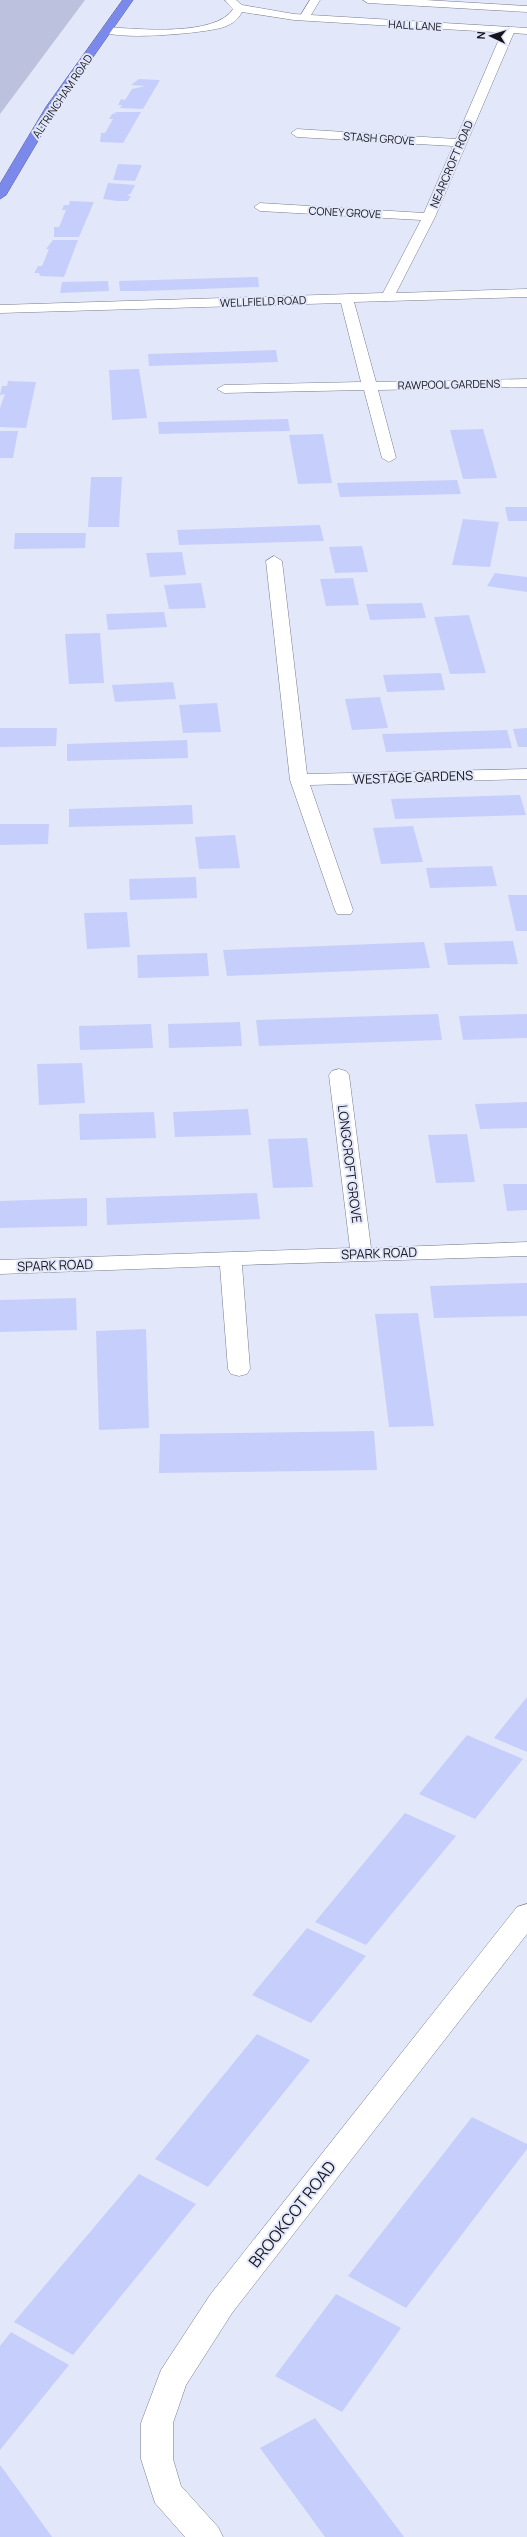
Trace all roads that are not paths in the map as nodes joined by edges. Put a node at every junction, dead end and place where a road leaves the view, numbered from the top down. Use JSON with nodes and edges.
{"nodes":[{"id":1,"x":128,"y":0,"type":"edge"},
{"id":2,"x":230,"y":0,"type":"edge"},
{"id":3,"x":315,"y":0,"type":"edge"},
{"id":4,"x":368,"y":0,"type":"edge"},
{"id":5,"x":239,"y":8,"type":"junction"},
{"id":6,"x":527,"y":9,"type":"edge"},
{"id":7,"x":299,"y":18,"type":"junction"},
{"id":8,"x":232,"y":20,"type":"junction"},
{"id":9,"x":106,"y":30,"type":"junction"},
{"id":10,"x":509,"y":30,"type":"junction"},
{"id":11,"x":527,"y":31,"type":"edge"},
{"id":12,"x":297,"y":133,"type":"dead end"},
{"id":13,"x":460,"y":143,"type":"junction"},
{"id":14,"x":0,"y":195,"type":"edge"},
{"id":15,"x":260,"y":207,"type":"dead end"},
{"id":16,"x":429,"y":217,"type":"junction"},
{"id":17,"x":527,"y":293,"type":"edge"},
{"id":18,"x":388,"y":296,"type":"junction"},
{"id":19,"x":346,"y":298,"type":"junction"},
{"id":20,"x":0,"y":309,"type":"edge"},
{"id":21,"x":527,"y":383,"type":"edge"},
{"id":22,"x":371,"y":386,"type":"junction"},
{"id":23,"x":224,"y":389,"type":"dead end"},
{"id":24,"x":389,"y":458,"type":"dead end"},
{"id":25,"x":274,"y":561,"type":"dead end"},
{"id":26,"x":527,"y":774,"type":"edge"},
{"id":27,"x":299,"y":780,"type":"junction"},
{"id":28,"x":344,"y":910,"type":"dead end"},
{"id":29,"x":339,"y":1075,"type":"dead end"},
{"id":30,"x":527,"y":1249,"type":"edge"},
{"id":31,"x":361,"y":1253,"type":"junction"},
{"id":32,"x":230,"y":1259,"type":"junction"},
{"id":33,"x":0,"y":1267,"type":"edge"},
{"id":34,"x":239,"y":1369,"type":"dead end"},
{"id":35,"x":527,"y":1914,"type":"edge"},
{"id":36,"x":206,"y":2537,"type":"edge"}],
"edges":[{"from":1,"to":9,"type":"highway","name":"ALTRINCHAM ROAD"},
{"from":2,"to":5,"type":"street"},
{"from":3,"to":7,"type":"street"},
{"from":4,"to":6,"type":"street"},
{"from":5,"to":7,"type":"street","name":"HALL LANE"},
{"from":5,"to":8,"type":"street"},
{"from":7,"to":8,"type":"street","name":"HALL LANE"},
{"from":7,"to":10,"type":"street","name":"HALL LANE"},
{"from":8,"to":9,"type":"street","name":"HALL LANE"},
{"from":9,"to":14,"type":"highway","name":"ALTRINCHAM ROAD"},
{"from":10,"to":11,"type":"street","name":"HALL LANE"},
{"from":10,"to":13,"type":"street","name":"NEARCROFT ROAD"},
{"from":12,"to":13,"type":"street","name":"STASH GROVE"},
{"from":13,"to":16,"type":"street","name":"NEARCROFT ROAD"},
{"from":15,"to":16,"type":"street","name":"CONEY GROVE"},
{"from":16,"to":18,"type":"street","name":"NEARCROFT ROAD"},
{"from":17,"to":18,"type":"street","name":"WELLFIELD ROAD"},
{"from":18,"to":19,"type":"street","name":"WELLFIELD ROAD"},
{"from":19,"to":20,"type":"street","name":"WELLFIELD ROAD"},
{"from":19,"to":22,"type":"street"},
{"from":21,"to":22,"type":"street","name":"RAWPOOL GARDENS"},
{"from":22,"to":23,"type":"street","name":"RAWPOOL GARDENS"},
{"from":22,"to":24,"type":"street"},
{"from":25,"to":27,"type":"street"},
{"from":26,"to":27,"type":"street","name":"WESTAGE GARDENS"},
{"from":27,"to":28,"type":"street"},
{"from":29,"to":31,"type":"street","name":"LONGCROFT GROVE"},
{"from":30,"to":31,"type":"street","name":"SPARK ROAD"},
{"from":31,"to":32,"type":"street","name":"SPARK ROAD"},
{"from":32,"to":33,"type":"street","name":"SPARK ROAD"},
{"from":32,"to":34,"type":"street"},
{"from":35,"to":36,"type":"street","name":"BROOKCOT ROAD"}]}
